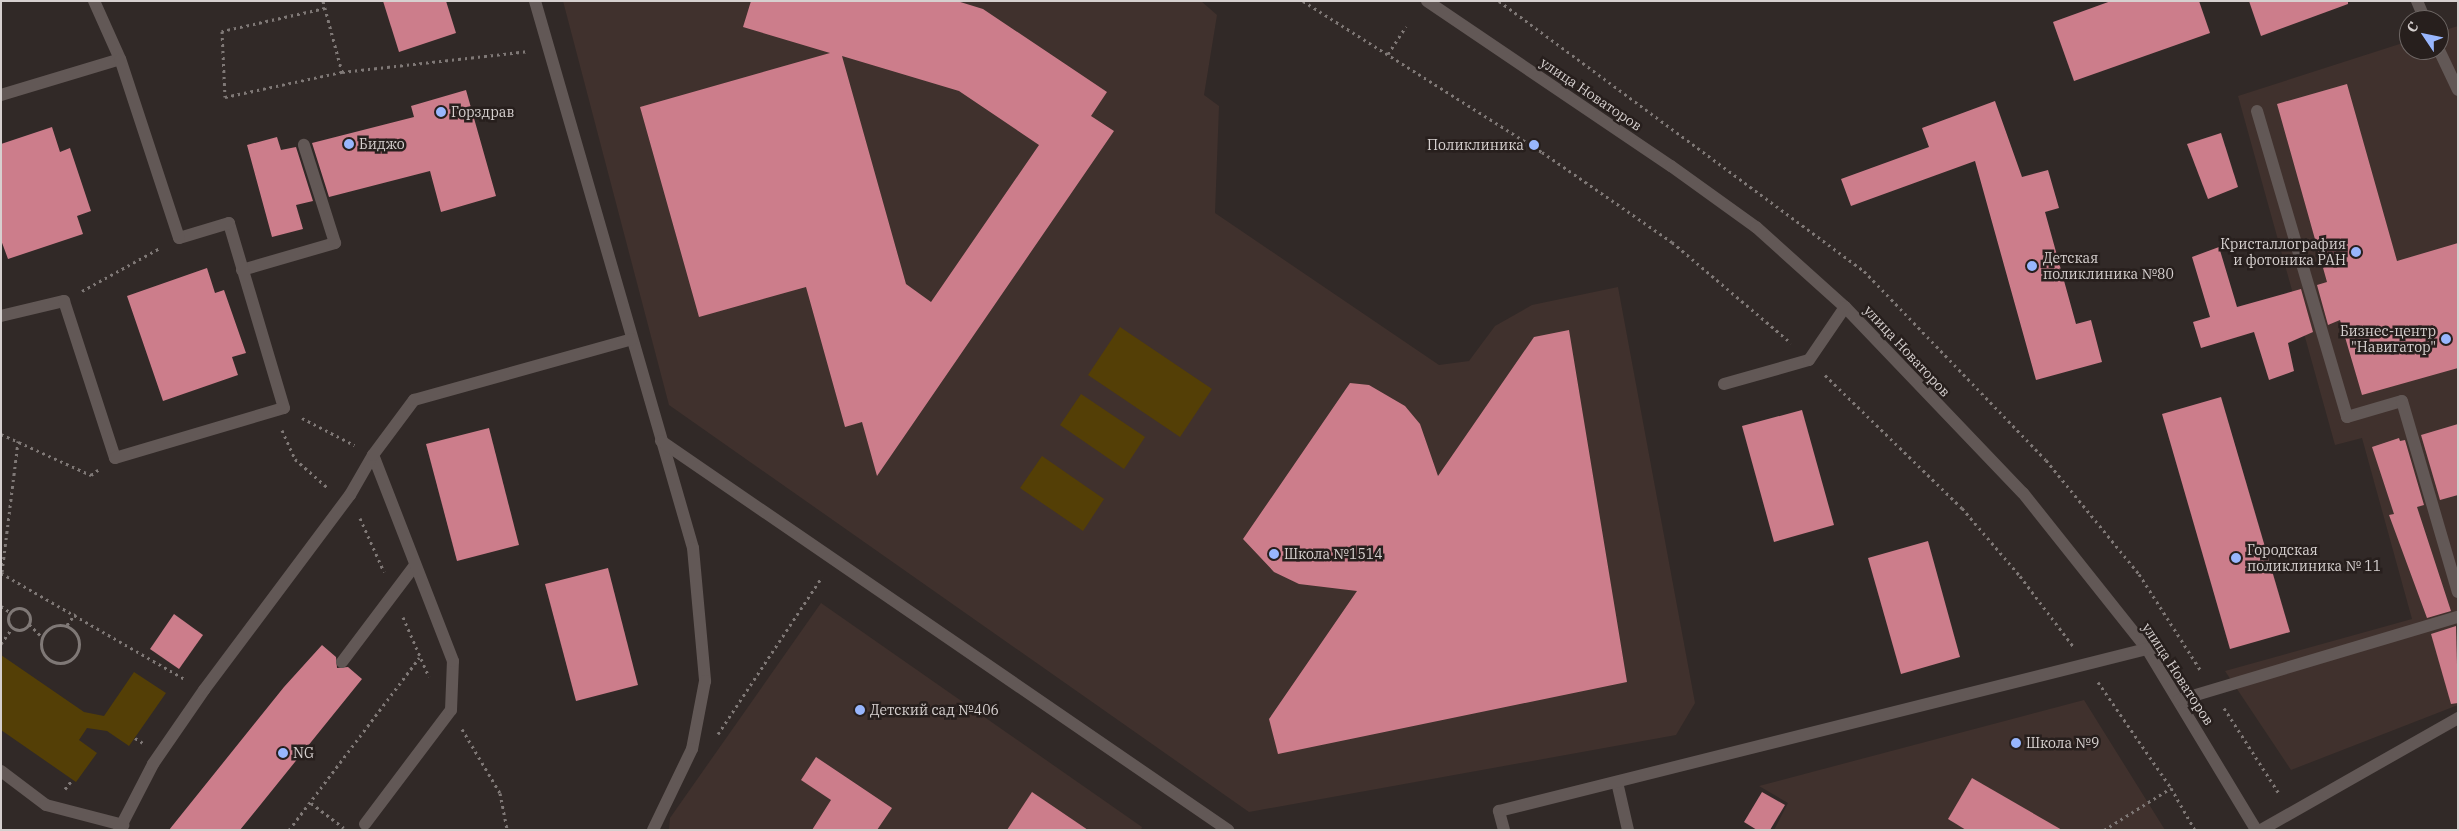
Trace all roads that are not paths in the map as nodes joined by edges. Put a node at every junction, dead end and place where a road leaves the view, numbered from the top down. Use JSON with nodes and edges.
{"nodes":[{"id":1,"x":94,"y":1,"type":"edge"},
{"id":2,"x":535,"y":1,"type":"edge"},
{"id":3,"x":1427,"y":1,"type":"edge"},
{"id":4,"x":120,"y":59,"type":"junction"},
{"id":5,"x":2444,"y":60,"type":"edge"},
{"id":6,"x":2458,"y":90,"type":"edge"},
{"id":7,"x":1,"y":95,"type":"edge"},
{"id":8,"x":2257,"y":111,"type":"dead end"},
{"id":9,"x":304,"y":145,"type":"dead end"},
{"id":10,"x":242,"y":270,"type":"junction"},
{"id":11,"x":1845,"y":307,"type":"junction"},
{"id":12,"x":1,"y":316,"type":"edge"},
{"id":13,"x":632,"y":339,"type":"junction"},
{"id":14,"x":1724,"y":384,"type":"dead end"},
{"id":15,"x":661,"y":441,"type":"junction"},
{"id":16,"x":373,"y":455,"type":"junction"},
{"id":17,"x":416,"y":565,"type":"junction"},
{"id":18,"x":2458,"y":592,"type":"edge"},
{"id":19,"x":2458,"y":617,"type":"edge"},
{"id":20,"x":2147,"y":649,"type":"junction"},
{"id":21,"x":342,"y":662,"type":"dead end"},
{"id":22,"x":2179,"y":700,"type":"junction"},
{"id":23,"x":2458,"y":718,"type":"edge"},
{"id":24,"x":1,"y":771,"type":"edge"},
{"id":25,"x":1616,"y":782,"type":"junction"},
{"id":26,"x":365,"y":824,"type":"dead end"},
{"id":27,"x":121,"y":827,"type":"edge"},
{"id":28,"x":653,"y":830,"type":"edge"},
{"id":29,"x":1228,"y":830,"type":"edge"},
{"id":30,"x":1504,"y":830,"type":"edge"},
{"id":31,"x":1628,"y":830,"type":"edge"},
{"id":32,"x":2256,"y":830,"type":"edge"},
{"id":33,"x":2261,"y":830,"type":"edge"}],
"edges":[{"from":1,"to":4,"type":"street"},
{"from":2,"to":13,"type":"street"},
{"from":3,"to":11,"type":"street","name":"улица Новаторов"},
{"from":4,"to":7,"type":"street"},
{"from":4,"to":10,"type":"street"},
{"from":5,"to":6,"type":"street"},
{"from":8,"to":18,"type":"street"},
{"from":9,"to":10,"type":"street"},
{"from":10,"to":12,"type":"street"},
{"from":11,"to":14,"type":"street"},
{"from":11,"to":20,"type":"street","name":"улица Новаторов"},
{"from":13,"to":15,"type":"street"},
{"from":13,"to":16,"type":"street"},
{"from":15,"to":28,"type":"street"},
{"from":15,"to":29,"type":"street"},
{"from":16,"to":17,"type":"street"},
{"from":16,"to":27,"type":"street"},
{"from":17,"to":21,"type":"street"},
{"from":17,"to":26,"type":"street"},
{"from":19,"to":22,"type":"street"},
{"from":20,"to":22,"type":"street","name":"улица Новаторов"},
{"from":20,"to":25,"type":"street"},
{"from":22,"to":32,"type":"street","name":"улица Новаторов"},
{"from":23,"to":33,"type":"street"},
{"from":24,"to":27,"type":"street"},
{"from":25,"to":30,"type":"street"},
{"from":25,"to":31,"type":"street"}]}
